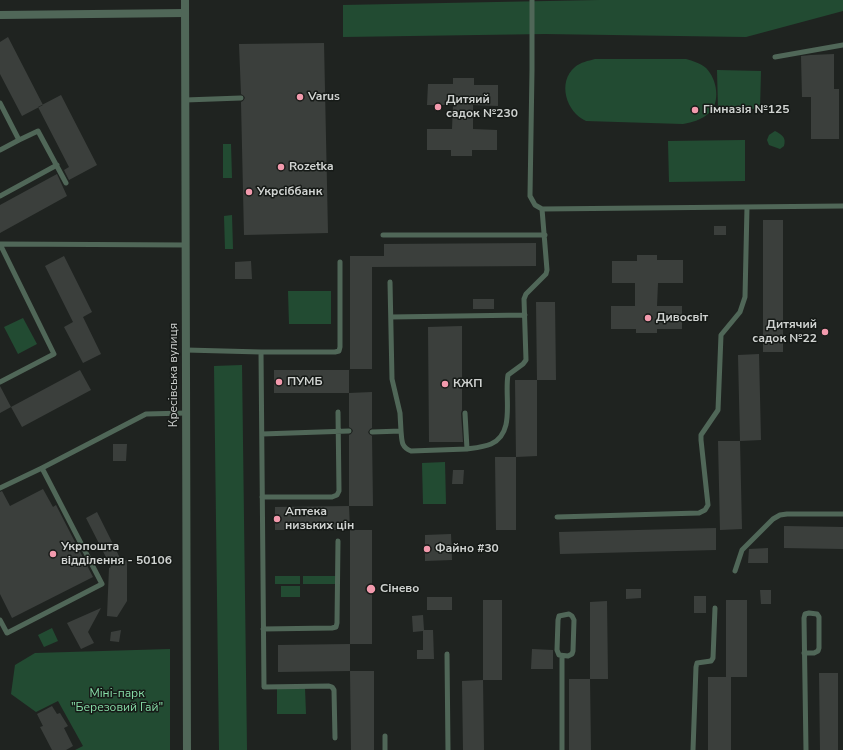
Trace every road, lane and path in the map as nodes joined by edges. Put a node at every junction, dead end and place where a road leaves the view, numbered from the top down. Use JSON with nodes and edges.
{"nodes":[{"id":1,"x":185,"y":0,"type":"edge"},
{"id":2,"x":532,"y":0,"type":"edge"},
{"id":3,"x":185,"y":13,"type":"junction"},
{"id":4,"x":0,"y":14,"type":"edge"},
{"id":5,"x":843,"y":45,"type":"edge"},
{"id":6,"x":775,"y":57,"type":"dead end"},
{"id":7,"x":241,"y":98,"type":"dead end"},
{"id":8,"x":185,"y":100,"type":"junction"},
{"id":9,"x":0,"y":103,"type":"edge"},
{"id":10,"x":19,"y":140,"type":"junction"},
{"id":11,"x":0,"y":150,"type":"edge"},
{"id":12,"x":57,"y":165,"type":"junction"},
{"id":13,"x":66,"y":183,"type":"dead end"},
{"id":14,"x":0,"y":196,"type":"edge"},
{"id":15,"x":843,"y":206,"type":"edge"},
{"id":16,"x":747,"y":207,"type":"junction"},
{"id":17,"x":542,"y":209,"type":"junction"},
{"id":18,"x":545,"y":235,"type":"junction"},
{"id":19,"x":383,"y":236,"type":"dead end"},
{"id":20,"x":186,"y":245,"type":"junction"},
{"id":21,"x":340,"y":262,"type":"dead end"},
{"id":22,"x":390,"y":282,"type":"dead end"},
{"id":23,"x":525,"y":315,"type":"junction"},
{"id":24,"x":391,"y":317,"type":"junction"},
{"id":25,"x":186,"y":350,"type":"junction"},
{"id":26,"x":261,"y":352,"type":"junction"},
{"id":27,"x":0,"y":382,"type":"edge"},
{"id":28,"x":338,"y":412,"type":"dead end"},
{"id":29,"x":186,"y":413,"type":"junction"},
{"id":30,"x":465,"y":413,"type":"dead end"},
{"id":31,"x":349,"y":431,"type":"dead end"},
{"id":32,"x":401,"y":431,"type":"junction"},
{"id":33,"x":338,"y":432,"type":"junction"},
{"id":34,"x":372,"y":432,"type":"dead end"},
{"id":35,"x":262,"y":434,"type":"junction"},
{"id":36,"x":467,"y":449,"type":"junction"},
{"id":37,"x":42,"y":468,"type":"junction"},
{"id":38,"x":0,"y":488,"type":"edge"},
{"id":39,"x":262,"y":497,"type":"junction"},
{"id":40,"x":843,"y":514,"type":"edge"},
{"id":41,"x":557,"y":517,"type":"dead end"},
{"id":42,"x":338,"y":541,"type":"dead end"},
{"id":43,"x":735,"y":571,"type":"dead end"},
{"id":44,"x":715,"y":608,"type":"dead end"},
{"id":45,"x":0,"y":620,"type":"edge"},
{"id":46,"x":263,"y":629,"type":"junction"},
{"id":47,"x":804,"y":653,"type":"junction"},
{"id":48,"x":447,"y":654,"type":"dead end"},
{"id":49,"x":562,"y":656,"type":"junction"},
{"id":50,"x":385,"y":736,"type":"dead end"},
{"id":51,"x":335,"y":738,"type":"dead end"},
{"id":52,"x":187,"y":750,"type":"edge"},
{"id":53,"x":385,"y":750,"type":"edge"},
{"id":54,"x":448,"y":750,"type":"edge"},
{"id":55,"x":562,"y":750,"type":"edge"},
{"id":56,"x":694,"y":750,"type":"edge"},
{"id":57,"x":806,"y":750,"type":"edge"}],
"edges":[{"from":1,"to":3,"type":"street","name":"Кресівська вулиця"},
{"from":2,"to":17,"type":"lane"},
{"from":3,"to":4,"type":"street"},
{"from":3,"to":8,"type":"street","name":"Кресівська вулиця"},
{"from":5,"to":6,"type":"lane"},
{"from":7,"to":8,"type":"lane"},
{"from":8,"to":20,"type":"street","name":"Кресівська вулиця"},
{"from":9,"to":10,"type":"lane"},
{"from":10,"to":11,"type":"lane"},
{"from":10,"to":12,"type":"lane"},
{"from":12,"to":13,"type":"lane"},
{"from":12,"to":14,"type":"lane"},
{"from":15,"to":16,"type":"lane"},
{"from":16,"to":17,"type":"lane"},
{"from":16,"to":41,"type":"lane"},
{"from":17,"to":18,"type":"lane"},
{"from":18,"to":19,"type":"lane"},
{"from":18,"to":23,"type":"lane"},
{"from":20,"to":25,"type":"street","name":"Кресівська вулиця"},
{"from":20,"to":27,"type":"lane"},
{"from":21,"to":26,"type":"lane"},
{"from":22,"to":24,"type":"lane"},
{"from":23,"to":24,"type":"lane"},
{"from":23,"to":36,"type":"lane"},
{"from":24,"to":32,"type":"lane"},
{"from":25,"to":26,"type":"lane"},
{"from":25,"to":29,"type":"street","name":"Кресівська вулиця"},
{"from":26,"to":35,"type":"lane"},
{"from":28,"to":33,"type":"lane"},
{"from":29,"to":37,"type":"lane"},
{"from":29,"to":52,"type":"street","name":"Кресівська вулиця"},
{"from":30,"to":36,"type":"lane"},
{"from":31,"to":33,"type":"lane"},
{"from":32,"to":34,"type":"lane"},
{"from":32,"to":36,"type":"lane"},
{"from":33,"to":35,"type":"lane"},
{"from":33,"to":39,"type":"lane"},
{"from":35,"to":39,"type":"lane"},
{"from":37,"to":38,"type":"lane"},
{"from":37,"to":45,"type":"lane"},
{"from":39,"to":46,"type":"lane"},
{"from":40,"to":43,"type":"lane"},
{"from":42,"to":46,"type":"lane"},
{"from":44,"to":56,"type":"lane"},
{"from":46,"to":51,"type":"lane"},
{"from":47,"to":47,"type":"lane"},
{"from":47,"to":57,"type":"lane"},
{"from":48,"to":54,"type":"lane"},
{"from":49,"to":49,"type":"lane"},
{"from":49,"to":55,"type":"lane"},
{"from":50,"to":53,"type":"lane"}]}
